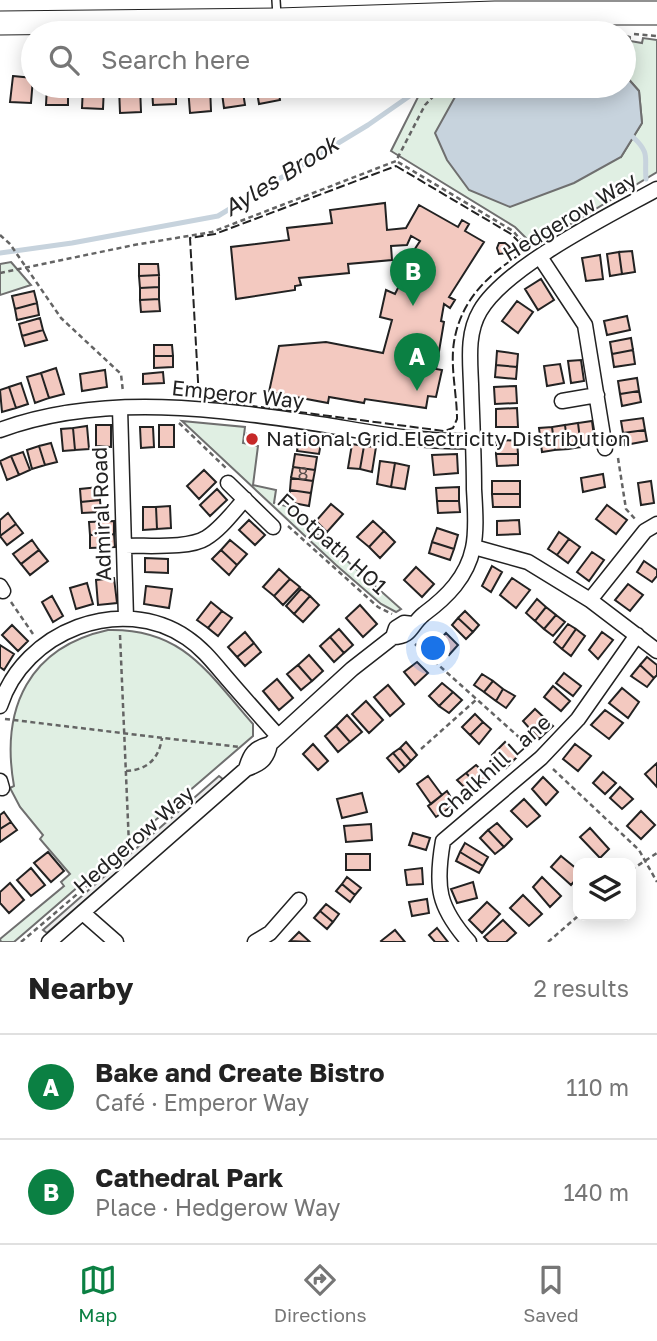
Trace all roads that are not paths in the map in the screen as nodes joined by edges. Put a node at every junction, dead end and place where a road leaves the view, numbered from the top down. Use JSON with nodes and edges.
{"nodes":[{"id":1,"x":634,"y":6,"type":"edge"},
{"id":2,"x":486,"y":7,"type":"edge"},
{"id":3,"x":277,"y":10,"type":"edge"},
{"id":4,"x":657,"y":13,"type":"edge"},
{"id":5,"x":43,"y":21,"type":"edge"},
{"id":6,"x":21,"y":22,"type":"edge"},
{"id":7,"x":0,"y":23,"type":"edge"},
{"id":8,"x":657,"y":189,"type":"edge"},
{"id":9,"x":535,"y":254,"type":"junction"},
{"id":10,"x":597,"y":395,"type":"junction"},
{"id":11,"x":562,"y":401,"type":"dead end"},
{"id":12,"x":123,"y":408,"type":"junction"},
{"id":13,"x":0,"y":430,"type":"edge"},
{"id":14,"x":474,"y":440,"type":"junction"},
{"id":15,"x":605,"y":449,"type":"road end"},
{"id":16,"x":230,"y":478,"type":"road end"},
{"id":17,"x":245,"y":499,"type":"junction"},
{"id":18,"x":277,"y":523,"type":"road end"},
{"id":19,"x":651,"y":528,"type":"edge"},
{"id":20,"x":125,"y":546,"type":"junction"},
{"id":21,"x":474,"y":547,"type":"junction"},
{"id":22,"x":590,"y":600,"type":"junction"},
{"id":23,"x":123,"y":618,"type":"junction"},
{"id":24,"x":637,"y":635,"type":"junction"},
{"id":25,"x":657,"y":651,"type":"edge"},
{"id":26,"x":0,"y":706,"type":"edge"},
{"id":27,"x":274,"y":740,"type":"junction"},
{"id":28,"x":246,"y":769,"type":"junction"},
{"id":29,"x":299,"y":900,"type":"dead end"},
{"id":30,"x":83,"y":913,"type":"junction"},
{"id":31,"x":263,"y":940,"type":"edge"},
{"id":32,"x":49,"y":942,"type":"edge"},
{"id":33,"x":116,"y":942,"type":"edge"},
{"id":34,"x":469,"y":942,"type":"edge"}],
"edges":[{"from":1,"to":2,"type":"main road"},
{"from":1,"to":4,"type":"main road"},
{"from":2,"to":3,"type":"main road"},
{"from":3,"to":5,"type":"main road"},
{"from":6,"to":7,"type":"main road"},
{"from":8,"to":9,"type":"street","name":"Hedgerow Way"},
{"from":9,"to":10,"type":"street"},
{"from":9,"to":14,"type":"street","name":"Hedgerow Way"},
{"from":10,"to":11,"type":"street"},
{"from":10,"to":15,"type":"street"},
{"from":12,"to":13,"type":"street","name":"Emperor Way"},
{"from":12,"to":14,"type":"street","name":"Emperor Way"},
{"from":12,"to":20,"type":"street","name":"Admiral Road"},
{"from":14,"to":21,"type":"street","name":"Hedgerow Way"},
{"from":16,"to":17,"type":"street"},
{"from":17,"to":18,"type":"street"},
{"from":17,"to":20,"type":"street"},
{"from":19,"to":22,"type":"street"},
{"from":20,"to":23,"type":"street","name":"Admiral Road"},
{"from":21,"to":22,"type":"street"},
{"from":21,"to":27,"type":"street","name":"Hedgerow Way"},
{"from":22,"to":24,"type":"street"},
{"from":23,"to":26,"type":"street"},
{"from":23,"to":27,"type":"street"},
{"from":24,"to":25,"type":"street"},
{"from":24,"to":34,"type":"street","name":"Chalkhill Lane"},
{"from":27,"to":28,"type":"street","name":"Hedgerow Way"},
{"from":27,"to":28,"type":"street","name":"Hedgerow Way"},
{"from":28,"to":30,"type":"street","name":"Hedgerow Way"},
{"from":29,"to":31,"type":"street"},
{"from":30,"to":32,"type":"street","name":"Hedgerow Way"},
{"from":30,"to":33,"type":"street"}]}
